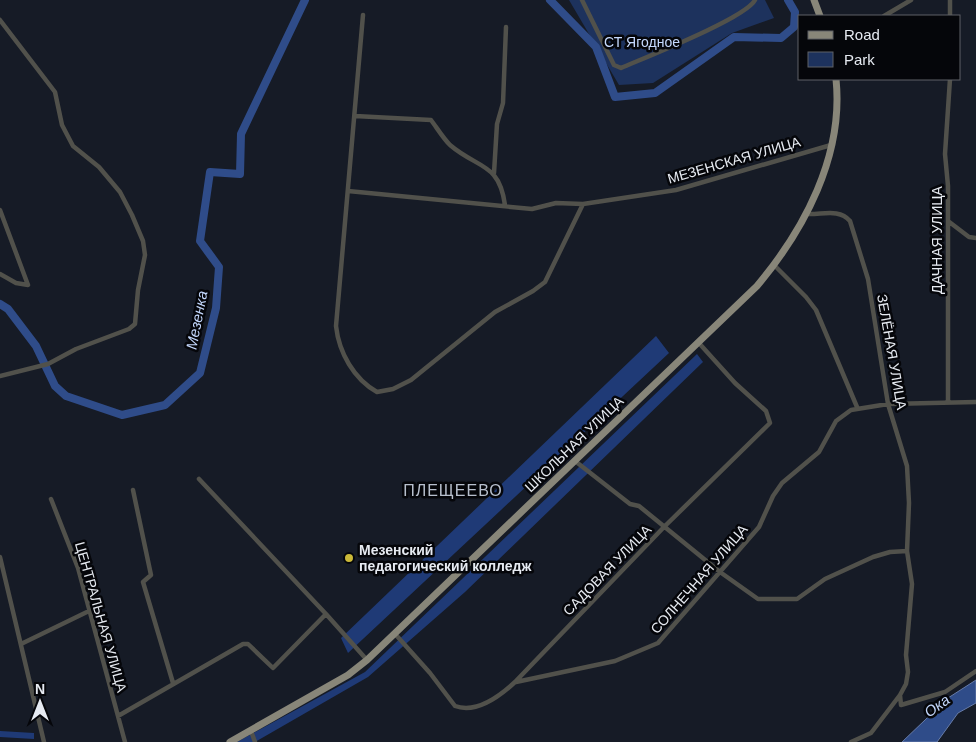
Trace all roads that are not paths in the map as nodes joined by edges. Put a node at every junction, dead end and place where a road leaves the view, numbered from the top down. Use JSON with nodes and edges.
{"nodes":[{"id":1,"x":582,"y":0,"type":"edge"},
{"id":2,"x":755,"y":0,"type":"edge"},
{"id":3,"x":814,"y":0,"type":"edge"},
{"id":4,"x":911,"y":0,"type":"edge"},
{"id":5,"x":950,"y":0,"type":"edge"},
{"id":6,"x":363,"y":15,"type":"dead end"},
{"id":7,"x":820,"y":15,"type":"edge"},
{"id":8,"x":886,"y":15,"type":"edge"},
{"id":9,"x":950,"y":15,"type":"edge"},
{"id":10,"x":0,"y":20,"type":"edge"},
{"id":11,"x":506,"y":27,"type":"dead end"},
{"id":12,"x":836,"y":80,"type":"edge"},
{"id":13,"x":950,"y":80,"type":"edge"},
{"id":14,"x":355,"y":116,"type":"junction"},
{"id":15,"x":831,"y":145,"type":"junction"},
{"id":16,"x":494,"y":173,"type":"junction"},
{"id":17,"x":348,"y":191,"type":"junction"},
{"id":18,"x":583,"y":204,"type":"junction"},
{"id":19,"x":505,"y":206,"type":"junction"},
{"id":20,"x":0,"y":210,"type":"edge"},
{"id":21,"x":807,"y":214,"type":"junction"},
{"id":22,"x":948,"y":221,"type":"junction"},
{"id":23,"x":976,"y":238,"type":"edge"},
{"id":24,"x":774,"y":265,"type":"junction"},
{"id":25,"x":0,"y":274,"type":"edge"},
{"id":26,"x":698,"y":342,"type":"junction"},
{"id":27,"x":0,"y":376,"type":"edge"},
{"id":28,"x":948,"y":402,"type":"junction"},
{"id":29,"x":976,"y":402,"type":"edge"},
{"id":30,"x":888,"y":404,"type":"junction"},
{"id":31,"x":857,"y":407,"type":"junction"},
{"id":32,"x":575,"y":461,"type":"junction"},
{"id":33,"x":199,"y":479,"type":"dead end"},
{"id":34,"x":133,"y":490,"type":"dead end"},
{"id":35,"x":51,"y":499,"type":"dead end"},
{"id":36,"x":664,"y":527,"type":"junction"},
{"id":37,"x":907,"y":551,"type":"junction"},
{"id":38,"x":0,"y":557,"type":"edge"},
{"id":39,"x":720,"y":572,"type":"junction"},
{"id":40,"x":89,"y":611,"type":"junction"},
{"id":41,"x":326,"y":614,"type":"junction"},
{"id":42,"x":396,"y":635,"type":"junction"},
{"id":43,"x":21,"y":644,"type":"junction"},
{"id":44,"x":367,"y":660,"type":"junction"},
{"id":45,"x":976,"y":671,"type":"edge"},
{"id":46,"x":174,"y":682,"type":"junction"},
{"id":47,"x":515,"y":682,"type":"junction"},
{"id":48,"x":900,"y":695,"type":"junction"},
{"id":49,"x":118,"y":716,"type":"junction"},
{"id":50,"x":251,"y":731,"type":"junction"},
{"id":51,"x":44,"y":742,"type":"edge"},
{"id":52,"x":125,"y":742,"type":"edge"},
{"id":53,"x":230,"y":742,"type":"edge"},
{"id":54,"x":255,"y":742,"type":"edge"},
{"id":55,"x":851,"y":742,"type":"edge"}],
"edges":[{"from":1,"to":2,"type":"street"},
{"from":3,"to":7,"type":"main road"},
{"from":4,"to":8,"type":"street"},
{"from":5,"to":9,"type":"street"},
{"from":6,"to":14,"type":"street"},
{"from":10,"to":27,"type":"street"},
{"from":11,"to":16,"type":"street"},
{"from":12,"to":15,"type":"main road","name":"ШКОЛЬНАЯ УЛИЦА"},
{"from":13,"to":22,"type":"street","name":"ДАЧНАЯ УЛИЦА"},
{"from":14,"to":16,"type":"street"},
{"from":14,"to":17,"type":"street"},
{"from":15,"to":18,"type":"street","name":"МЕЗЕНСКАЯ УЛИЦА"},
{"from":15,"to":21,"type":"main road","name":"ШКОЛЬНАЯ УЛИЦА"},
{"from":16,"to":19,"type":"street"},
{"from":17,"to":18,"type":"street"},
{"from":17,"to":19,"type":"street","name":"МЕЗЕНСКАЯ УЛИЦА"},
{"from":18,"to":19,"type":"street","name":"МЕЗЕНСКАЯ УЛИЦА"},
{"from":20,"to":25,"type":"street"},
{"from":21,"to":24,"type":"main road","name":"ШКОЛЬНАЯ УЛИЦА"},
{"from":21,"to":30,"type":"street","name":"ЗЕЛЁНАЯ УЛИЦА"},
{"from":22,"to":23,"type":"street"},
{"from":22,"to":28,"type":"street","name":"ДАЧНАЯ УЛИЦА"},
{"from":24,"to":26,"type":"main road","name":"ШКОЛЬНАЯ УЛИЦА"},
{"from":24,"to":31,"type":"street"},
{"from":26,"to":32,"type":"main road","name":"ШКОЛЬНАЯ УЛИЦА"},
{"from":26,"to":36,"type":"street","name":"САДОВАЯ УЛИЦА"},
{"from":28,"to":29,"type":"street"},
{"from":28,"to":30,"type":"street"},
{"from":30,"to":31,"type":"street"},
{"from":30,"to":37,"type":"street","name":"ЗЕЛЁНАЯ УЛИЦА"},
{"from":31,"to":39,"type":"street","name":"СОЛНЕЧНАЯ УЛИЦА"},
{"from":32,"to":36,"type":"street"},
{"from":32,"to":42,"type":"main road","name":"ШКОЛЬНАЯ УЛИЦА"},
{"from":33,"to":41,"type":"street"},
{"from":34,"to":46,"type":"street"},
{"from":35,"to":40,"type":"street","name":"ЦЕНТРАЛЬНАЯ УЛИЦА"},
{"from":36,"to":39,"type":"street"},
{"from":36,"to":47,"type":"street","name":"САДОВАЯ УЛИЦА"},
{"from":37,"to":39,"type":"street"},
{"from":37,"to":48,"type":"street","name":"ЗЕЛЁНАЯ УЛИЦА"},
{"from":38,"to":43,"type":"street"},
{"from":39,"to":47,"type":"street","name":"СОЛНЕЧНАЯ УЛИЦА"},
{"from":40,"to":43,"type":"street"},
{"from":40,"to":49,"type":"street","name":"ЦЕНТРАЛЬНАЯ УЛИЦА"},
{"from":41,"to":44,"type":"street"},
{"from":41,"to":46,"type":"street"},
{"from":42,"to":44,"type":"main road","name":"ШКОЛЬНАЯ УЛИЦА"},
{"from":42,"to":47,"type":"street","name":"САДОВАЯ УЛИЦА"},
{"from":43,"to":51,"type":"street"},
{"from":44,"to":50,"type":"main road","name":"ШКОЛЬНАЯ УЛИЦА"},
{"from":45,"to":48,"type":"street"},
{"from":46,"to":49,"type":"street"},
{"from":48,"to":55,"type":"street"},
{"from":49,"to":52,"type":"street","name":"ЦЕНТРАЛЬНАЯ УЛИЦА"},
{"from":50,"to":53,"type":"main road","name":"ШКОЛЬНАЯ УЛИЦА"},
{"from":50,"to":54,"type":"street"}]}
